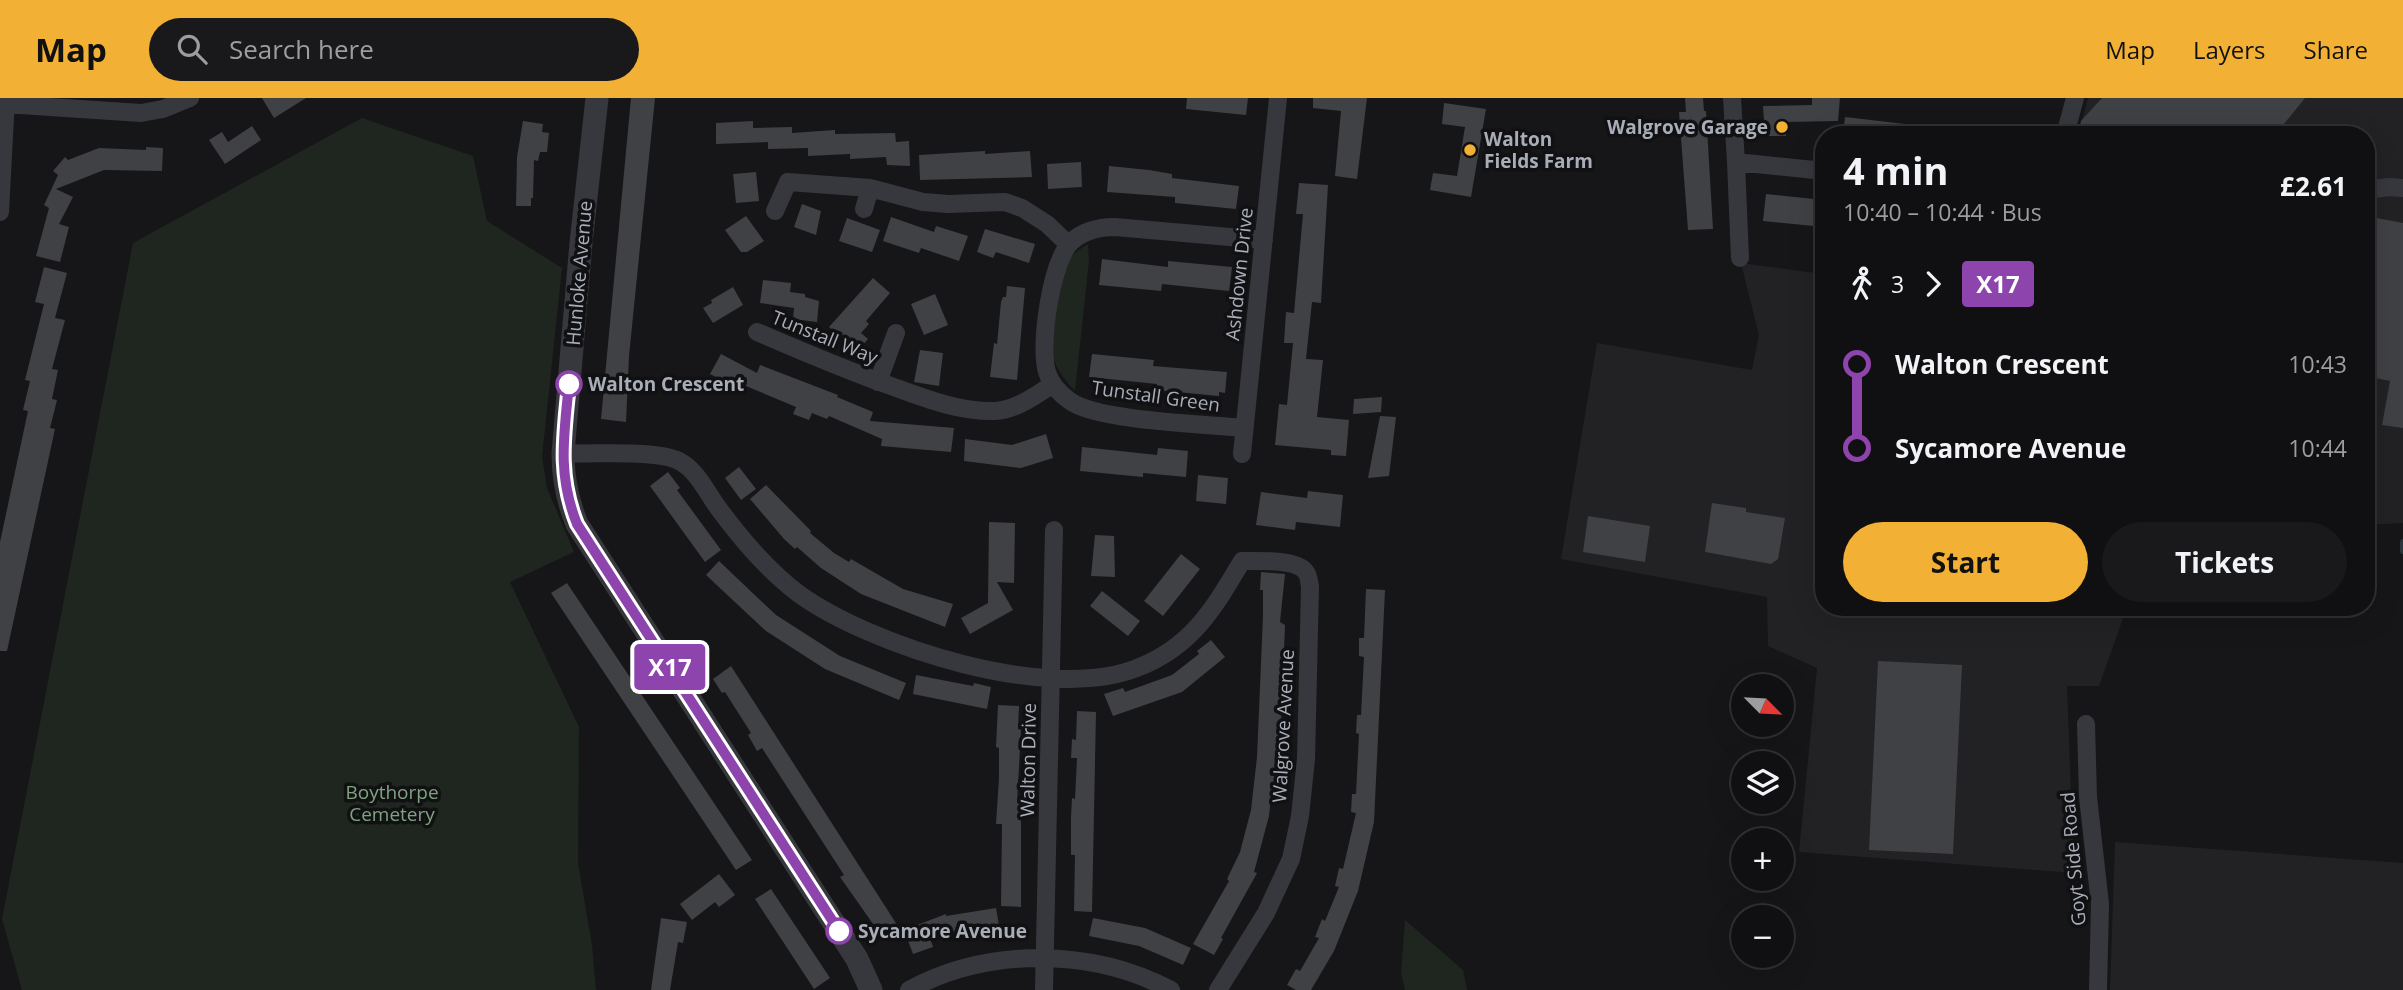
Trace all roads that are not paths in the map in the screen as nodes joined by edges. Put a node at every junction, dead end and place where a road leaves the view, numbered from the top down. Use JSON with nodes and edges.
{"nodes":[{"id":1,"x":190,"y":98,"type":"edge"},
{"id":2,"x":597,"y":98,"type":"edge"},
{"id":3,"x":1278,"y":98,"type":"edge"},
{"id":4,"x":1732,"y":98,"type":"edge"},
{"id":5,"x":2075,"y":98,"type":"edge"},
{"id":6,"x":6,"y":101,"type":"edge"},
{"id":7,"x":2067,"y":126,"type":"edge"},
{"id":8,"x":1736,"y":162,"type":"junction"},
{"id":9,"x":1815,"y":170,"type":"edge"},
{"id":10,"x":1,"y":172,"type":"edge"},
{"id":11,"x":870,"y":188,"type":"junction"},
{"id":12,"x":2403,"y":188,"type":"edge"},
{"id":13,"x":2375,"y":189,"type":"edge"},
{"id":14,"x":864,"y":209,"type":"dead end"},
{"id":15,"x":775,"y":211,"type":"dead end"},
{"id":16,"x":0,"y":212,"type":"edge"},
{"id":17,"x":1264,"y":240,"type":"junction"},
{"id":18,"x":1068,"y":244,"type":"junction"},
{"id":19,"x":1740,"y":258,"type":"dead end"},
{"id":20,"x":757,"y":331,"type":"dead end"},
{"id":21,"x":896,"y":333,"type":"dead end"},
{"id":22,"x":878,"y":382,"type":"junction"},
{"id":23,"x":1053,"y":384,"type":"junction"},
{"id":24,"x":1244,"y":428,"type":"junction"},
{"id":25,"x":563,"y":453,"type":"junction"},
{"id":26,"x":1242,"y":454,"type":"dead end"},
{"id":27,"x":1054,"y":530,"type":"dead end"},
{"id":28,"x":1051,"y":677,"type":"junction"},
{"id":29,"x":2087,"y":724,"type":"dead end"},
{"id":30,"x":1044,"y":957,"type":"junction"},
{"id":31,"x":871,"y":990,"type":"edge"},
{"id":32,"x":909,"y":990,"type":"edge"},
{"id":33,"x":1044,"y":990,"type":"edge"},
{"id":34,"x":1171,"y":990,"type":"edge"},
{"id":35,"x":1218,"y":990,"type":"edge"},
{"id":36,"x":2098,"y":990,"type":"edge"}],
"edges":[{"from":1,"to":6,"type":"street"},
{"from":2,"to":25,"type":"street","name":"Hunloke Avenue"},
{"from":3,"to":17,"type":"street","name":"Ashdown Drive"},
{"from":4,"to":8,"type":"street"},
{"from":5,"to":7,"type":"street"},
{"from":6,"to":10,"type":"street"},
{"from":8,"to":9,"type":"street"},
{"from":8,"to":19,"type":"street"},
{"from":10,"to":16,"type":"street"},
{"from":11,"to":14,"type":"street"},
{"from":11,"to":15,"type":"street"},
{"from":11,"to":18,"type":"street"},
{"from":12,"to":13,"type":"street"},
{"from":17,"to":18,"type":"street"},
{"from":17,"to":24,"type":"street","name":"Ashdown Drive"},
{"from":18,"to":23,"type":"street"},
{"from":20,"to":22,"type":"street","name":"Tunstall Way"},
{"from":21,"to":22,"type":"street","name":"Tunstall Way"},
{"from":22,"to":23,"type":"street","name":"Tunstall Way"},
{"from":23,"to":24,"type":"street","name":"Tunstall Green"},
{"from":24,"to":26,"type":"street","name":"Ashdown Drive"},
{"from":25,"to":28,"type":"street"},
{"from":25,"to":31,"type":"street","name":"Hunloke Avenue"},
{"from":27,"to":28,"type":"street","name":"Walton Drive"},
{"from":28,"to":30,"type":"street","name":"Walton Drive"},
{"from":28,"to":35,"type":"street","name":"Walgrove Avenue"},
{"from":29,"to":36,"type":"street","name":"Goyt Side Road"},
{"from":30,"to":32,"type":"street"},
{"from":30,"to":33,"type":"street","name":"Walton Drive"},
{"from":30,"to":34,"type":"street"}]}
